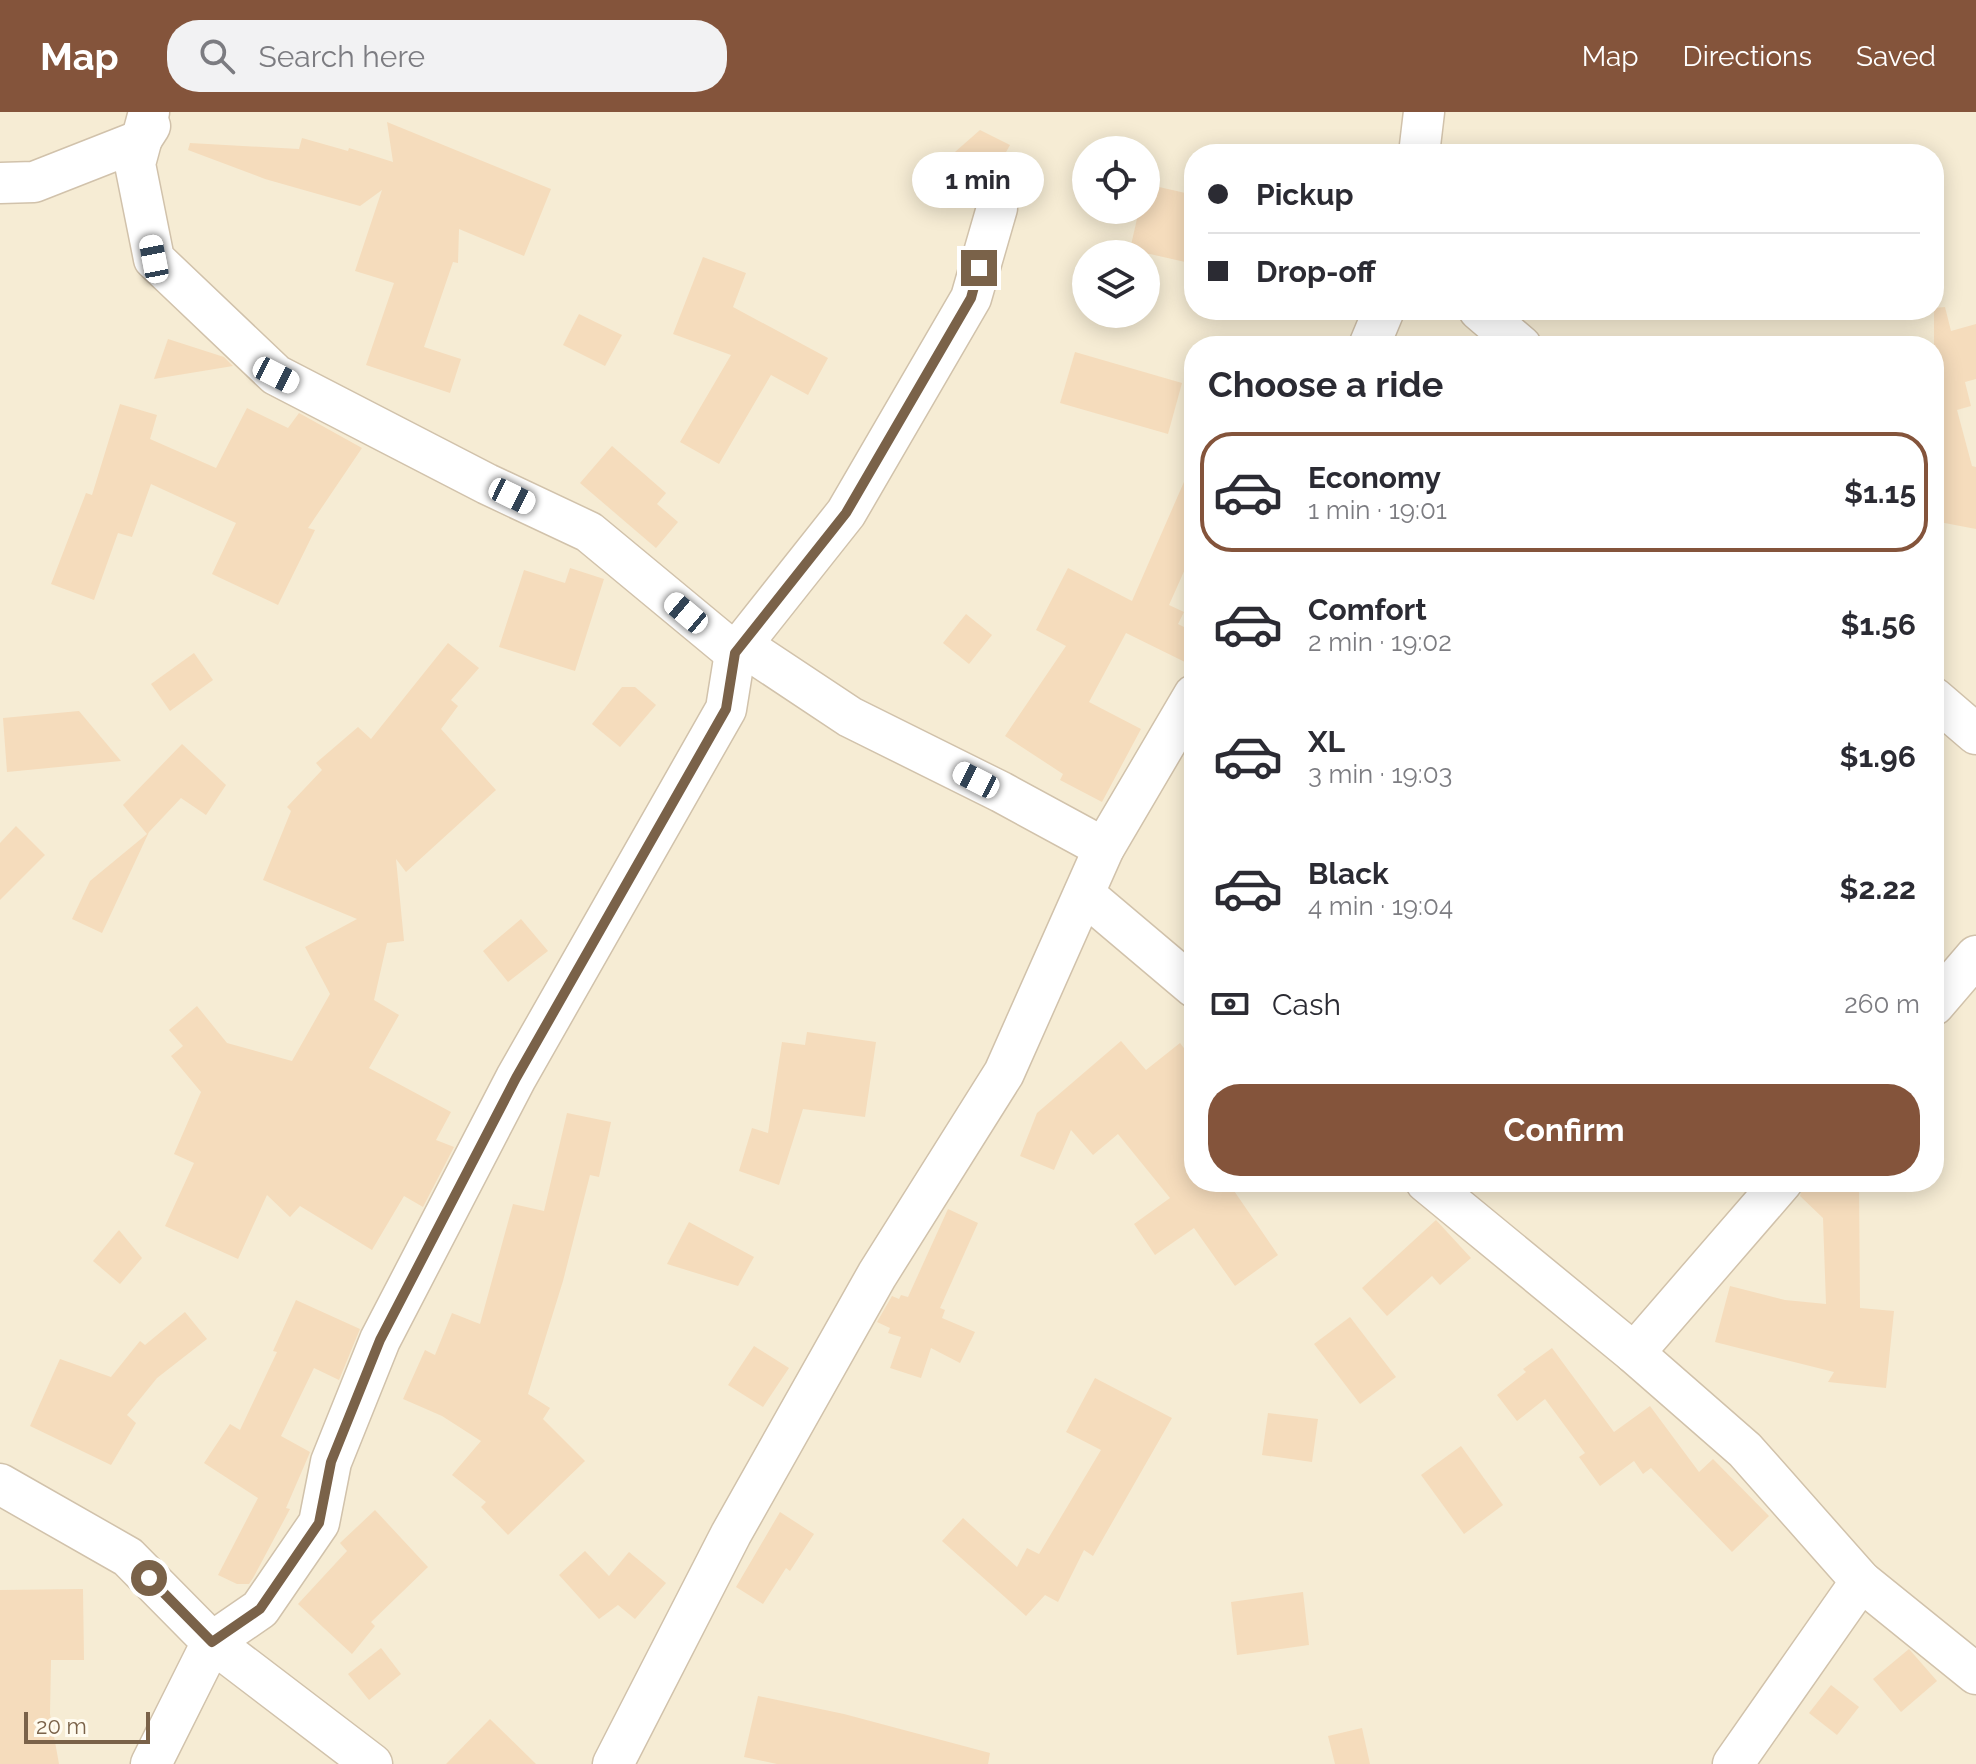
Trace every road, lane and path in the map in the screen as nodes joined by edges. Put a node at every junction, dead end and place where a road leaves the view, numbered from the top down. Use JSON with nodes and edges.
{"nodes":[{"id":1,"x":1424,"y":112,"type":"edge"},
{"id":2,"x":150,"y":121,"type":"edge"},
{"id":3,"x":1420,"y":144,"type":"edge"},
{"id":4,"x":0,"y":183,"type":"edge"},
{"id":5,"x":997,"y":208,"type":"dead end"},
{"id":6,"x":1491,"y":320,"type":"edge"},
{"id":7,"x":1509,"y":336,"type":"edge"},
{"id":8,"x":735,"y":653,"type":"junction"},
{"id":9,"x":1944,"y":707,"type":"edge"},
{"id":10,"x":1184,"y":712,"type":"edge"},
{"id":11,"x":1976,"y":734,"type":"edge"},
{"id":12,"x":1104,"y":848,"type":"junction"},
{"id":13,"x":1084,"y":894,"type":"junction"},
{"id":14,"x":1976,"y":956,"type":"edge"},
{"id":15,"x":1184,"y":979,"type":"edge"},
{"id":16,"x":1944,"y":993,"type":"edge"},
{"id":17,"x":1438,"y":1192,"type":"edge"},
{"id":18,"x":1773,"y":1192,"type":"edge"},
{"id":19,"x":1634,"y":1353,"type":"junction"},
{"id":20,"x":0,"y":1484,"type":"edge"},
{"id":21,"x":1861,"y":1581,"type":"junction"},
{"id":22,"x":212,"y":1642,"type":"junction"},
{"id":23,"x":1976,"y":1674,"type":"edge"},
{"id":24,"x":151,"y":1764,"type":"edge"},
{"id":25,"x":372,"y":1764,"type":"edge"},
{"id":26,"x":613,"y":1764,"type":"edge"},
{"id":27,"x":1733,"y":1764,"type":"edge"}],
"edges":[{"from":1,"to":3,"type":"street"},
{"from":2,"to":4,"type":"street"},
{"from":2,"to":8,"type":"street"},
{"from":5,"to":8,"type":"street"},
{"from":6,"to":7,"type":"street"},
{"from":8,"to":12,"type":"street"},
{"from":8,"to":22,"type":"street"},
{"from":9,"to":11,"type":"street"},
{"from":10,"to":12,"type":"street"},
{"from":12,"to":13,"type":"street"},
{"from":13,"to":15,"type":"street"},
{"from":13,"to":26,"type":"street"},
{"from":14,"to":16,"type":"street"},
{"from":17,"to":19,"type":"street"},
{"from":18,"to":19,"type":"street"},
{"from":19,"to":21,"type":"street"},
{"from":20,"to":22,"type":"street"},
{"from":21,"to":23,"type":"street"},
{"from":21,"to":27,"type":"street"},
{"from":22,"to":24,"type":"street"},
{"from":22,"to":25,"type":"street"}]}
